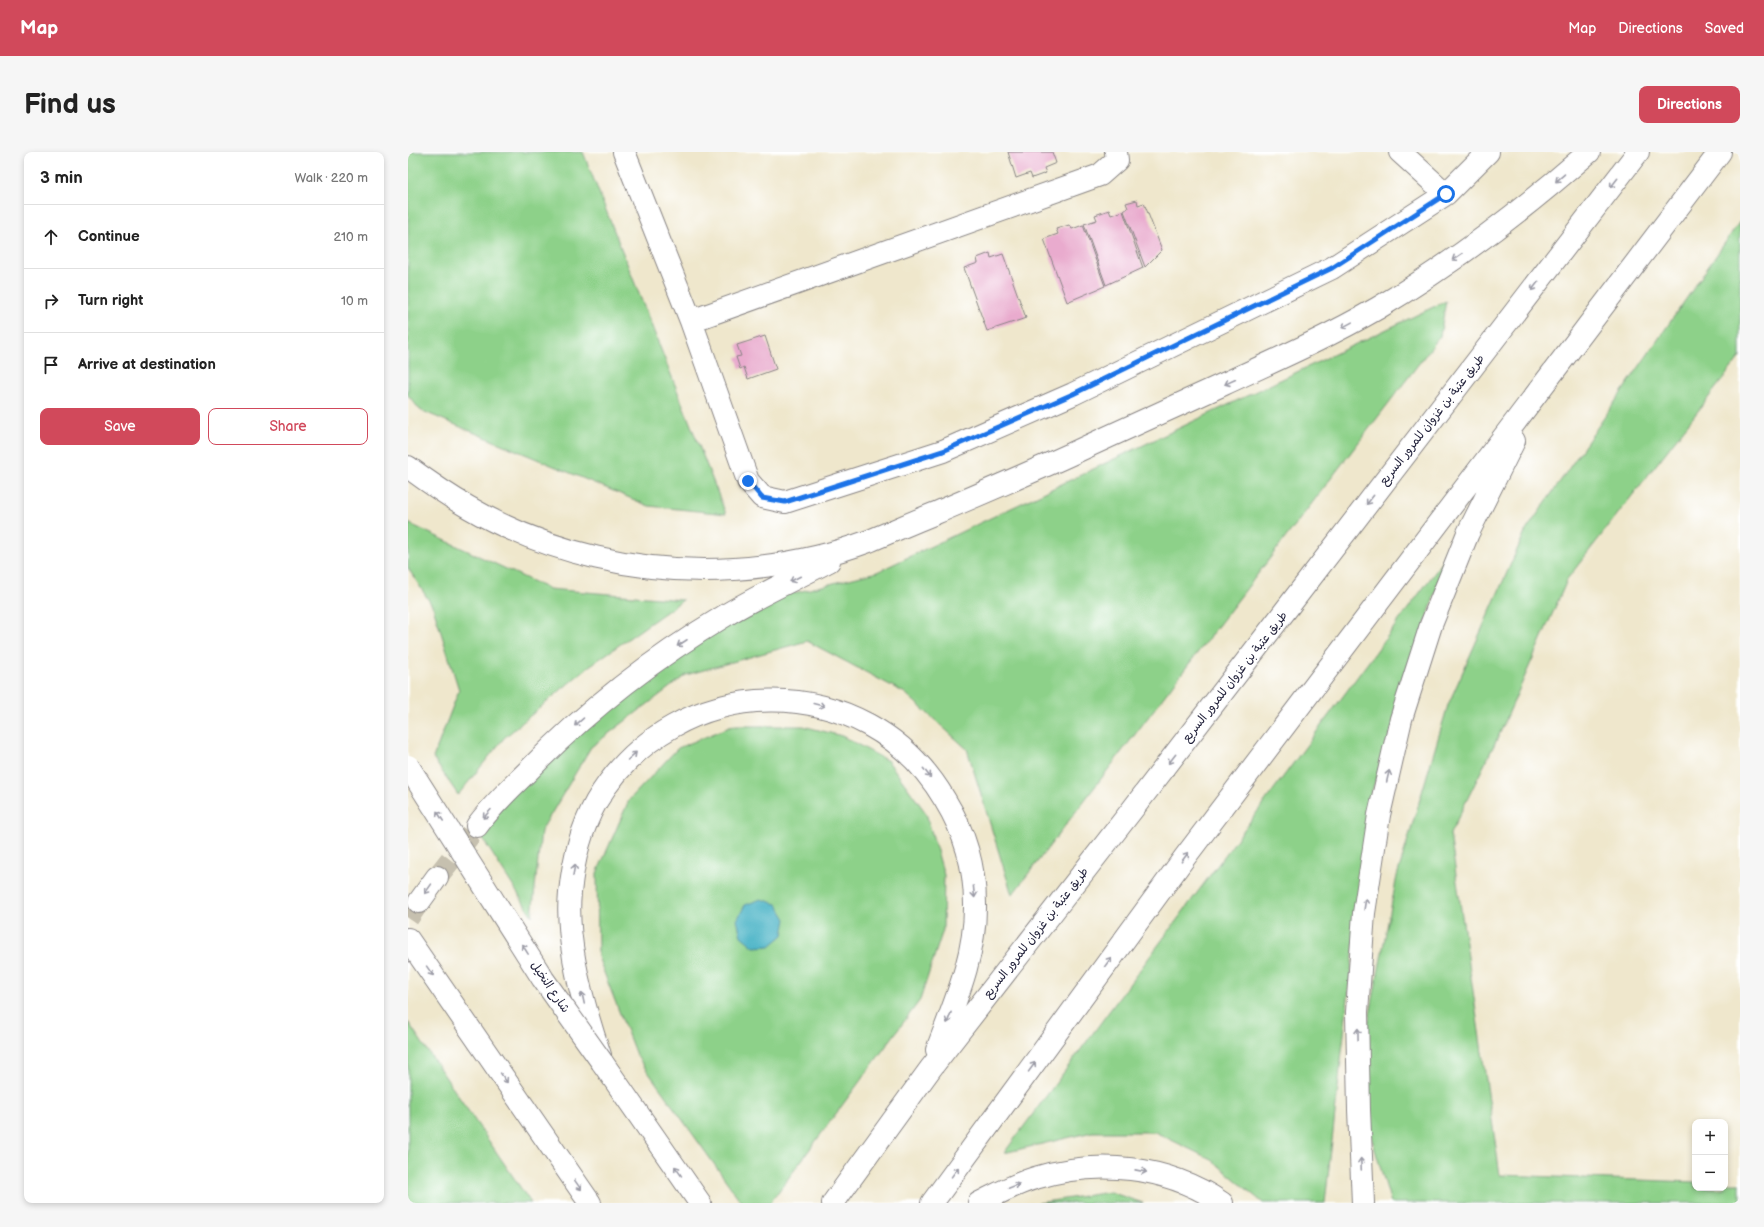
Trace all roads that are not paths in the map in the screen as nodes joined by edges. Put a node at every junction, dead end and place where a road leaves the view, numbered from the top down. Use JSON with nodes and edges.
{"nodes":[{"id":1,"x":624,"y":152,"type":"edge"},
{"id":2,"x":1116,"y":152,"type":"edge"},
{"id":3,"x":1400,"y":152,"type":"edge"},
{"id":4,"x":1488,"y":152,"type":"edge"},
{"id":5,"x":1589,"y":152,"type":"edge"},
{"id":6,"x":1638,"y":152,"type":"edge"},
{"id":7,"x":1720,"y":152,"type":"edge"},
{"id":8,"x":1446,"y":194,"type":"junction"},
{"id":9,"x":691,"y":320,"type":"junction"},
{"id":10,"x":1563,"y":360,"type":"junction"},
{"id":11,"x":408,"y":467,"type":"edge"},
{"id":12,"x":867,"y":541,"type":"junction"},
{"id":13,"x":408,"y":766,"type":"edge"},
{"id":14,"x":477,"y":826,"type":"tunnel mouth"},
{"id":15,"x":437,"y":877,"type":"tunnel mouth"},
{"id":16,"x":419,"y":902,"type":"tunnel mouth"},
{"id":17,"x":408,"y":939,"type":"edge"},
{"id":18,"x":602,"y":1062,"type":"junction"},
{"id":19,"x":931,"y":1068,"type":"junction"},
{"id":20,"x":590,"y":1203,"type":"edge"},
{"id":21,"x":700,"y":1203,"type":"edge"},
{"id":22,"x":833,"y":1203,"type":"edge"},
{"id":23,"x":932,"y":1203,"type":"edge"},
{"id":24,"x":979,"y":1203,"type":"edge"},
{"id":25,"x":1222,"y":1203,"type":"edge"},
{"id":26,"x":1363,"y":1203,"type":"edge"}],
"edges":[{"from":1,"to":9,"type":"main road"},
{"from":2,"to":9,"type":"main road"},
{"from":3,"to":8,"type":"main road"},
{"from":4,"to":8,"type":"main road"},
{"from":5,"to":12,"type":"main road","one_way":true},
{"from":6,"to":19,"type":"main road","name":"طريق عتبة بن غزوان للمرور السريع","one_way":true},
{"from":7,"to":10,"type":"main road"},
{"from":8,"to":9,"type":"main road"},
{"from":23,"to":10,"type":"main road","one_way":true},
{"from":26,"to":10,"type":"main road","one_way":true},
{"from":11,"to":12,"type":"main road"},
{"from":12,"to":14,"type":"main road","one_way":true},
{"from":18,"to":13,"type":"main road","name":"شارع النخيل","one_way":true,"bridge":true},
{"from":15,"to":16,"type":"main road","one_way":true},
{"from":17,"to":20,"type":"main road","one_way":true},
{"from":18,"to":19,"type":"main road","one_way":true,"bridge":true},
{"from":21,"to":18,"type":"main road","name":"شارع النخيل","one_way":true},
{"from":19,"to":22,"type":"main road","name":"طريق عتبة بن غزوان للمرور السريع"},
{"from":24,"to":25,"type":"main road","one_way":true}]}
